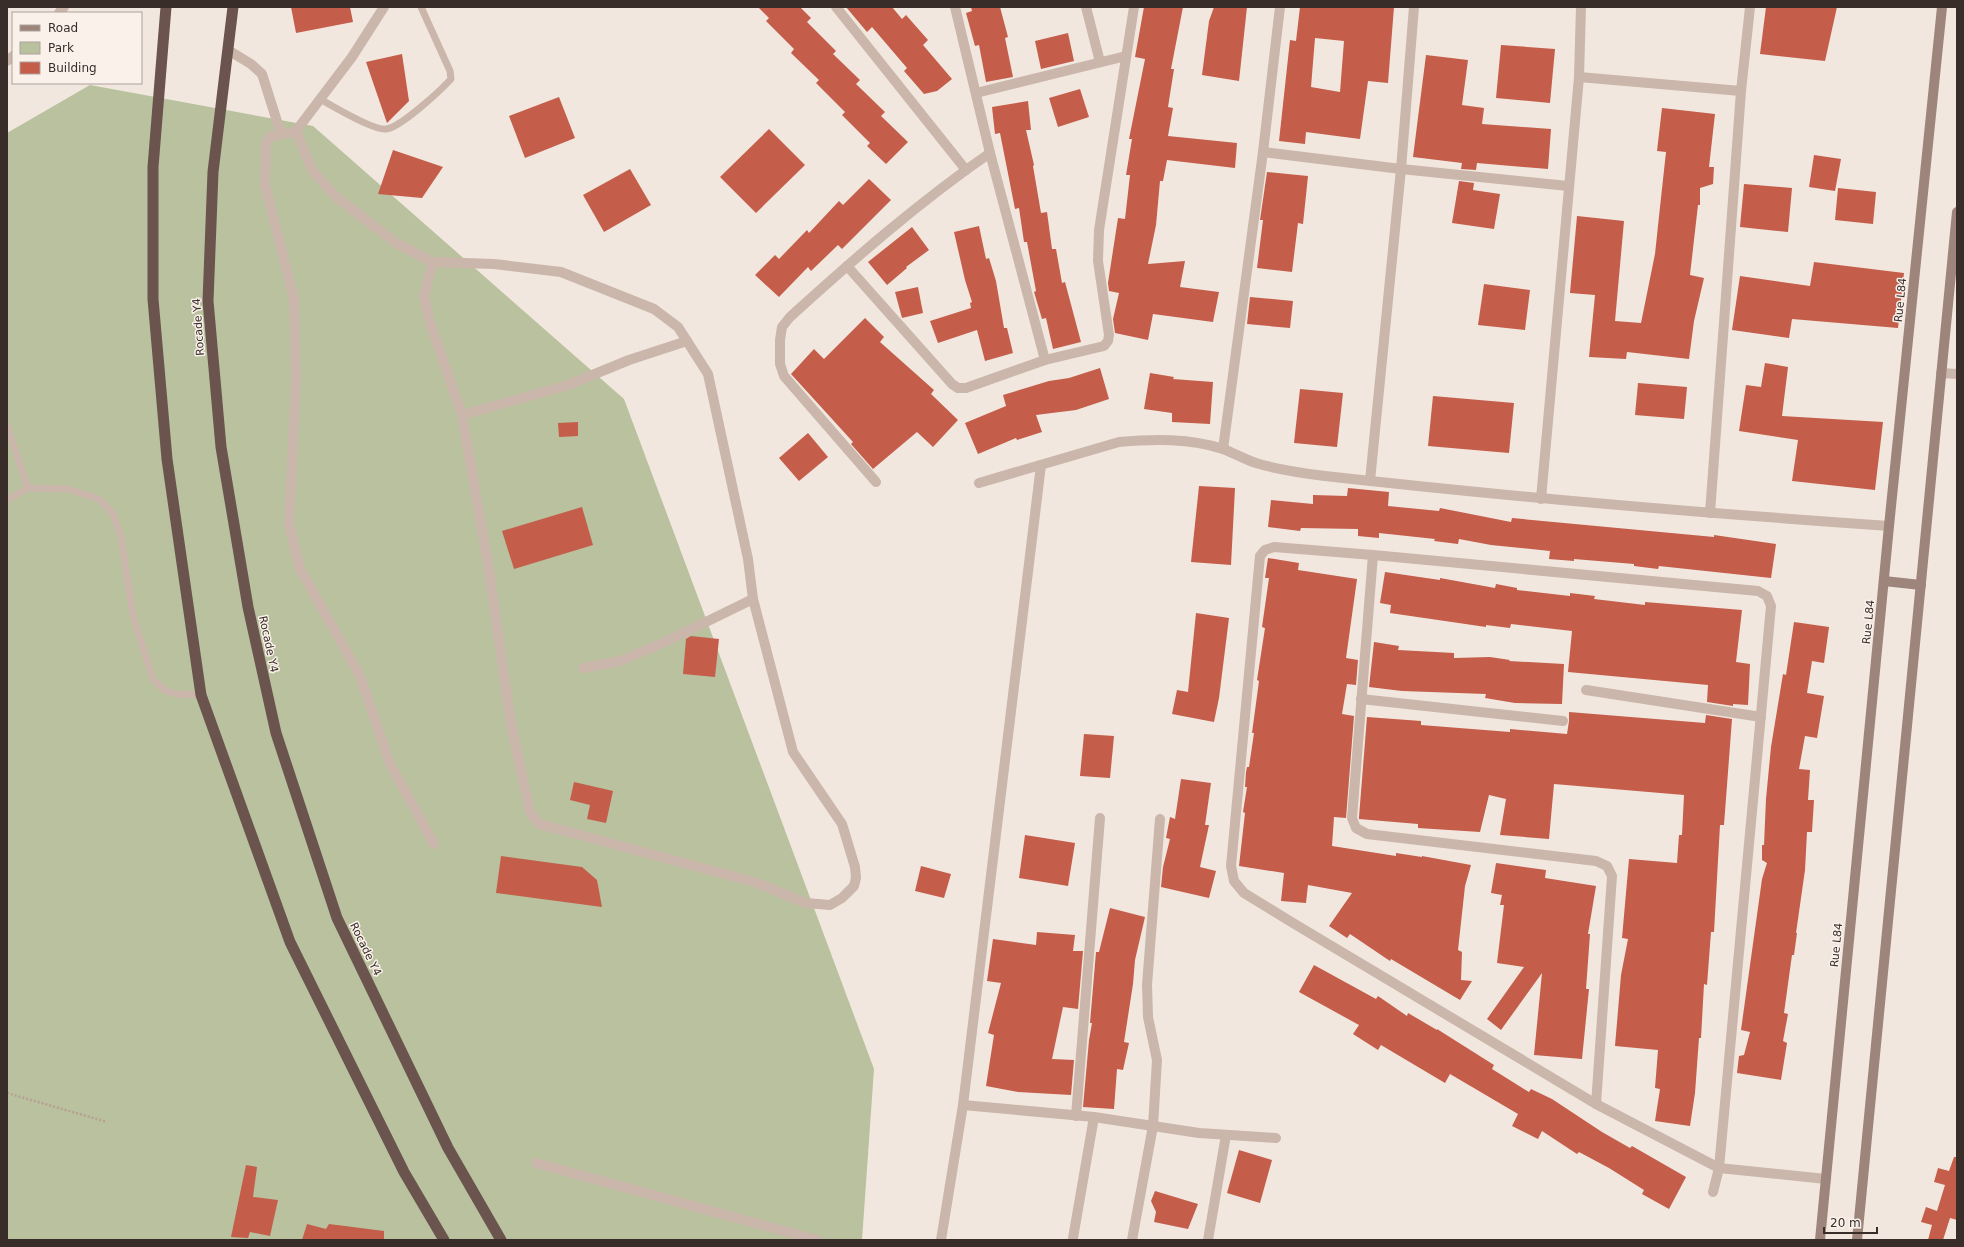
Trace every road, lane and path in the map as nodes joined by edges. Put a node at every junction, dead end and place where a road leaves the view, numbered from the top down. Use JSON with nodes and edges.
{"nodes":[{"id":1,"x":166,"y":7,"type":"edge"},
{"id":2,"x":233,"y":7,"type":"edge"},
{"id":3,"x":384,"y":7,"type":"edge"},
{"id":4,"x":421,"y":7,"type":"edge"},
{"id":5,"x":836,"y":7,"type":"edge"},
{"id":6,"x":955,"y":7,"type":"edge"},
{"id":7,"x":1086,"y":7,"type":"edge"},
{"id":8,"x":1134,"y":7,"type":"edge"},
{"id":9,"x":1280,"y":7,"type":"edge"},
{"id":10,"x":1414,"y":7,"type":"edge"},
{"id":11,"x":1581,"y":7,"type":"edge"},
{"id":12,"x":1750,"y":7,"type":"edge"},
{"id":13,"x":1942,"y":7,"type":"edge"},
{"id":14,"x":228,"y":50,"type":"junction"},
{"id":15,"x":1126,"y":56,"type":"junction"},
{"id":16,"x":1100,"y":62,"type":"junction"},
{"id":17,"x":1579,"y":77,"type":"junction"},
{"id":18,"x":1741,"y":91,"type":"junction"},
{"id":19,"x":976,"y":93,"type":"junction"},
{"id":20,"x":320,"y":100,"type":"junction"},
{"id":21,"x":296,"y":131,"type":"junction"},
{"id":22,"x":281,"y":134,"type":"junction"},
{"id":23,"x":1263,"y":152,"type":"junction"},
{"id":24,"x":990,"y":153,"type":"junction"},
{"id":25,"x":1401,"y":169,"type":"junction"},
{"id":26,"x":966,"y":170,"type":"junction"},
{"id":27,"x":1568,"y":186,"type":"junction"},
{"id":28,"x":1957,"y":212,"type":"edge"},
{"id":29,"x":433,"y":262,"type":"junction"},
{"id":30,"x":847,"y":266,"type":"junction"},
{"id":31,"x":687,"y":341,"type":"junction"},
{"id":32,"x":1045,"y":360,"type":"junction"},
{"id":33,"x":1942,"y":372,"type":"junction"},
{"id":34,"x":1957,"y":374,"type":"edge"},
{"id":35,"x":462,"y":414,"type":"junction"},
{"id":36,"x":7,"y":426,"type":"edge"},
{"id":37,"x":1223,"y":449,"type":"junction"},
{"id":38,"x":1041,"y":465,"type":"junction"},
{"id":39,"x":1370,"y":480,"type":"junction"},
{"id":40,"x":876,"y":482,"type":"dead end"},
{"id":41,"x":979,"y":483,"type":"dead end"},
{"id":42,"x":28,"y":488,"type":"junction"},
{"id":43,"x":1541,"y":499,"type":"junction"},
{"id":44,"x":7,"y":500,"type":"edge"},
{"id":45,"x":1710,"y":513,"type":"junction"},
{"id":46,"x":1889,"y":526,"type":"junction"},
{"id":47,"x":1373,"y":555,"type":"junction"},
{"id":48,"x":1884,"y":581,"type":"junction"},
{"id":49,"x":1921,"y":585,"type":"junction"},
{"id":50,"x":753,"y":599,"type":"junction"},
{"id":51,"x":583,"y":668,"type":"dead end"},
{"id":52,"x":1586,"y":690,"type":"dead end"},
{"id":53,"x":201,"y":695,"type":"junction"},
{"id":54,"x":1361,"y":699,"type":"junction"},
{"id":55,"x":1761,"y":717,"type":"junction"},
{"id":56,"x":1563,"y":721,"type":"dead end"},
{"id":57,"x":1100,"y":818,"type":"dead end"},
{"id":58,"x":1160,"y":819,"type":"dead end"},
{"id":59,"x":434,"y":844,"type":"dead end"},
{"id":60,"x":7,"y":1093,"type":"edge"},
{"id":61,"x":1596,"y":1104,"type":"junction"},
{"id":62,"x":963,"y":1105,"type":"junction"},
{"id":63,"x":1076,"y":1116,"type":"junction"},
{"id":64,"x":1094,"y":1117,"type":"junction"},
{"id":65,"x":106,"y":1122,"type":"dead end"},
{"id":66,"x":1153,"y":1126,"type":"junction"},
{"id":67,"x":1226,"y":1135,"type":"junction"},
{"id":68,"x":1276,"y":1138,"type":"dead end"},
{"id":69,"x":536,"y":1163,"type":"dead end"},
{"id":70,"x":1719,"y":1168,"type":"junction"},
{"id":71,"x":1826,"y":1179,"type":"junction"},
{"id":72,"x":1713,"y":1192,"type":"dead end"},
{"id":73,"x":1073,"y":1238,"type":"dead end"},
{"id":74,"x":444,"y":1240,"type":"edge"},
{"id":75,"x":501,"y":1240,"type":"edge"},
{"id":76,"x":817,"y":1240,"type":"edge"},
{"id":77,"x":942,"y":1240,"type":"edge"},
{"id":78,"x":1132,"y":1240,"type":"edge"},
{"id":79,"x":1208,"y":1240,"type":"edge"},
{"id":80,"x":1820,"y":1240,"type":"edge"},
{"id":81,"x":1857,"y":1240,"type":"edge"}],
"edges":[{"from":1,"to":53,"type":"highway"},
{"from":2,"to":14,"type":"highway","name":"Rocade Y4"},
{"from":3,"to":20,"type":"street"},
{"from":4,"to":20,"type":"lane"},
{"from":5,"to":26,"type":"street"},
{"from":6,"to":19,"type":"street"},
{"from":7,"to":16,"type":"street"},
{"from":8,"to":15,"type":"street"},
{"from":9,"to":23,"type":"street"},
{"from":10,"to":25,"type":"street"},
{"from":11,"to":17,"type":"street"},
{"from":12,"to":18,"type":"street"},
{"from":13,"to":46,"type":"main road","name":"Rue L84"},
{"from":14,"to":22,"type":"street"},
{"from":14,"to":75,"type":"highway","name":"Rocade Y4"},
{"from":15,"to":16,"type":"street"},
{"from":15,"to":32,"type":"street"},
{"from":16,"to":19,"type":"street"},
{"from":17,"to":18,"type":"street"},
{"from":17,"to":27,"type":"street"},
{"from":18,"to":45,"type":"street"},
{"from":19,"to":24,"type":"street"},
{"from":20,"to":21,"type":"street"},
{"from":21,"to":22,"type":"street"},
{"from":21,"to":29,"type":"street"},
{"from":22,"to":59,"type":"street"},
{"from":23,"to":25,"type":"street"},
{"from":23,"to":37,"type":"street"},
{"from":24,"to":26,"type":"street"},
{"from":24,"to":32,"type":"street"},
{"from":25,"to":27,"type":"street"},
{"from":25,"to":39,"type":"street"},
{"from":26,"to":30,"type":"street"},
{"from":27,"to":43,"type":"street"},
{"from":28,"to":33,"type":"main road"},
{"from":29,"to":31,"type":"street"},
{"from":29,"to":35,"type":"street"},
{"from":30,"to":32,"type":"street"},
{"from":30,"to":40,"type":"street"},
{"from":31,"to":35,"type":"street"},
{"from":31,"to":50,"type":"street"},
{"from":33,"to":34,"type":"street"},
{"from":33,"to":49,"type":"main road"},
{"from":35,"to":50,"type":"street"},
{"from":36,"to":42,"type":"lane"},
{"from":37,"to":38,"type":"street"},
{"from":37,"to":39,"type":"street"},
{"from":38,"to":41,"type":"street"},
{"from":38,"to":62,"type":"street"},
{"from":39,"to":43,"type":"street"},
{"from":42,"to":44,"type":"lane"},
{"from":42,"to":53,"type":"lane"},
{"from":43,"to":45,"type":"street"},
{"from":45,"to":46,"type":"street"},
{"from":46,"to":48,"type":"main road","name":"Rue L84"},
{"from":47,"to":54,"type":"street"},
{"from":47,"to":55,"type":"street"},
{"from":47,"to":61,"type":"street"},
{"from":48,"to":49,"type":"main road"},
{"from":48,"to":71,"type":"main road","name":"Rue L84"},
{"from":49,"to":81,"type":"main road"},
{"from":50,"to":51,"type":"street"},
{"from":52,"to":55,"type":"street"},
{"from":53,"to":74,"type":"highway"},
{"from":54,"to":56,"type":"street"},
{"from":54,"to":61,"type":"street"},
{"from":55,"to":70,"type":"street"},
{"from":57,"to":63,"type":"street"},
{"from":58,"to":66,"type":"street"},
{"from":60,"to":65,"type":"path"},
{"from":61,"to":70,"type":"street"},
{"from":62,"to":63,"type":"street"},
{"from":62,"to":77,"type":"street"},
{"from":63,"to":64,"type":"street"},
{"from":64,"to":66,"type":"street"},
{"from":64,"to":73,"type":"street"},
{"from":66,"to":67,"type":"street"},
{"from":66,"to":78,"type":"street"},
{"from":67,"to":68,"type":"street"},
{"from":67,"to":79,"type":"street"},
{"from":69,"to":76,"type":"street"},
{"from":70,"to":71,"type":"street"},
{"from":70,"to":72,"type":"street"},
{"from":71,"to":80,"type":"main road","name":"Rue L84"}]}
